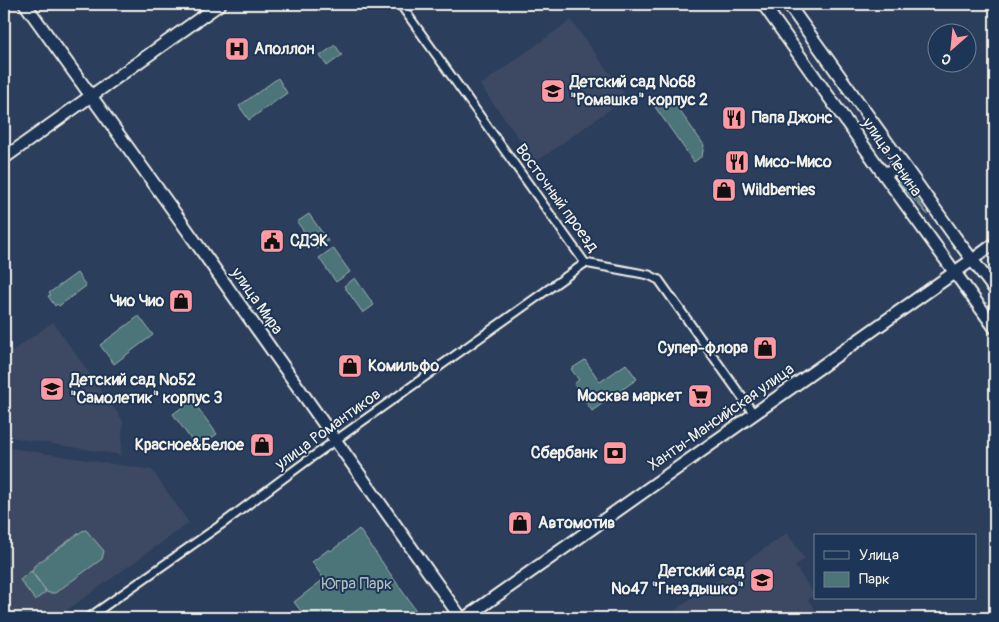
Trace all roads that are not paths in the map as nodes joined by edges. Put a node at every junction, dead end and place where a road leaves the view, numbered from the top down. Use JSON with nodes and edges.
{"nodes":[{"id":1,"x":25,"y":4,"type":"edge"},
{"id":2,"x":220,"y":4,"type":"edge"},
{"id":3,"x":400,"y":4,"type":"edge"},
{"id":4,"x":763,"y":4,"type":"edge"},
{"id":5,"x":788,"y":4,"type":"edge"},
{"id":6,"x":91,"y":96,"type":"junction"},
{"id":7,"x":896,"y":156,"type":"junction"},
{"id":8,"x":4,"y":158,"type":"edge"},
{"id":9,"x":880,"y":170,"type":"junction"},
{"id":10,"x":995,"y":243,"type":"edge"},
{"id":11,"x":972,"y":260,"type":"junction"},
{"id":12,"x":585,"y":263,"type":"junction"},
{"id":13,"x":954,"y":272,"type":"junction"},
{"id":14,"x":995,"y":290,"type":"edge"},
{"id":15,"x":994,"y":308,"type":"edge"},
{"id":16,"x":994,"y":326,"type":"edge"},
{"id":17,"x":754,"y":414,"type":"junction"},
{"id":18,"x":336,"y":440,"type":"junction"},
{"id":19,"x":88,"y":618,"type":"edge"},
{"id":20,"x":460,"y":618,"type":"edge"},
{"id":21,"x":465,"y":618,"type":"edge"}],
"edges":[{"from":1,"to":6,"type":"main road","name":"улица Мира"},
{"from":2,"to":6,"type":"main road"},
{"from":3,"to":12,"type":"street","name":"Восточный проезд"},
{"from":4,"to":9,"type":"main road","name":"улица Ленина"},
{"from":5,"to":7,"type":"main road","name":"улица Ленина"},
{"from":6,"to":8,"type":"main road"},
{"from":6,"to":18,"type":"main road","name":"улица Мира"},
{"from":7,"to":9,"type":"street"},
{"from":7,"to":11,"type":"main road","name":"улица Ленина"},
{"from":9,"to":13,"type":"main road","name":"улица Ленина"},
{"from":10,"to":11,"type":"street","name":"Ханты-Мансийская улица"},
{"from":11,"to":13,"type":"main road","name":"Ханты-Мансийская улица"},
{"from":11,"to":14,"type":"main road","name":"улица Ленина"},
{"from":12,"to":17,"type":"street","name":"Восточный проезд"},
{"from":12,"to":18,"type":"street","name":"улица Романтиков"},
{"from":13,"to":16,"type":"main road","name":"улица Ленина"},
{"from":13,"to":17,"type":"main road","name":"Ханты-Мансийская улица"},
{"from":15,"to":16,"type":"main road"},
{"from":17,"to":21,"type":"main road","name":"Ханты-Мансийская улица"},
{"from":18,"to":19,"type":"street","name":"улица Романтиков"},
{"from":18,"to":20,"type":"main road","name":"улица Мира"}]}
